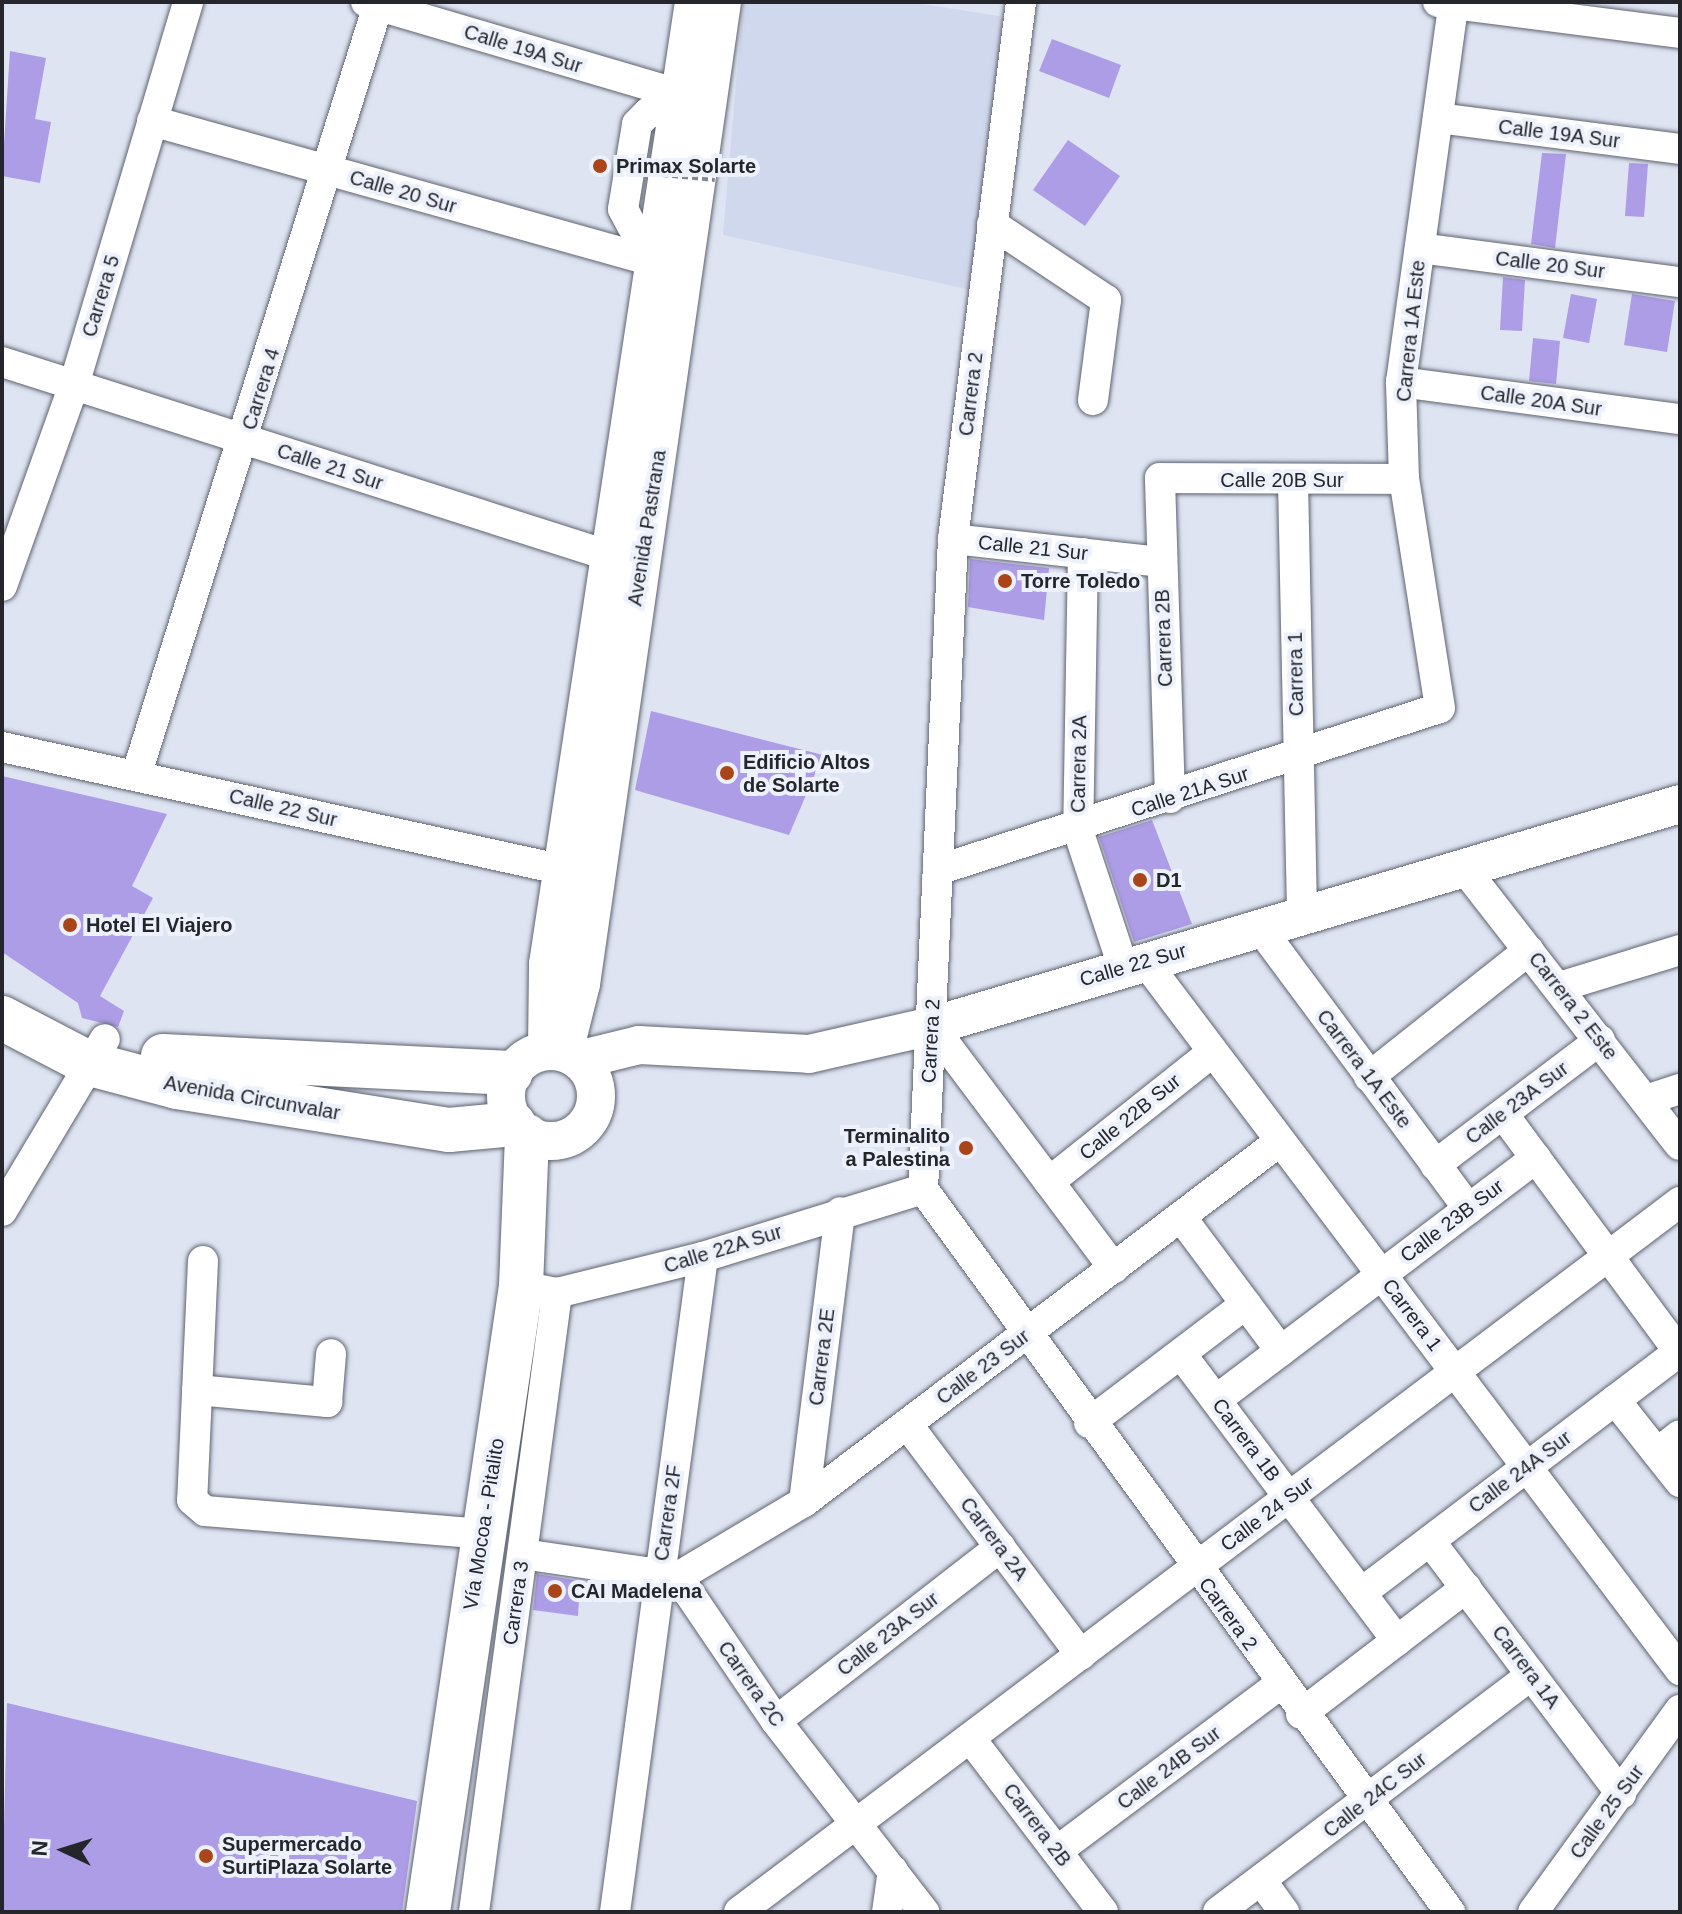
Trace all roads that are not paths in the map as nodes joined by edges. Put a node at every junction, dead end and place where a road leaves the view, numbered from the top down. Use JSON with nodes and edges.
{"nodes":[{"id":1,"x":188,"y":2,"type":"edge"},
{"id":2,"x":694,"y":2,"type":"edge"},
{"id":3,"x":722,"y":2,"type":"edge"},
{"id":4,"x":1021,"y":2,"type":"edge"},
{"id":5,"x":374,"y":3,"type":"edge"},
{"id":6,"x":1448,"y":3,"type":"edge"},
{"id":7,"x":1600,"y":12,"type":"edge"},
{"id":8,"x":1680,"y":33,"type":"edge"},
{"id":9,"x":688,"y":104,"type":"junction"},
{"id":10,"x":1438,"y":118,"type":"junction"},
{"id":11,"x":152,"y":121,"type":"junction"},
{"id":12,"x":1680,"y":149,"type":"edge"},
{"id":13,"x":328,"y":170,"type":"junction"},
{"id":14,"x":992,"y":224,"type":"junction"},
{"id":15,"x":1420,"y":248,"type":"junction"},
{"id":16,"x":665,"y":257,"type":"junction"},
{"id":17,"x":1680,"y":282,"type":"edge"},
{"id":18,"x":2,"y":362,"type":"edge"},
{"id":19,"x":1401,"y":382,"type":"junction"},
{"id":20,"x":74,"y":385,"type":"junction"},
{"id":21,"x":1093,"y":400,"type":"dead end"},
{"id":22,"x":1680,"y":419,"type":"edge"},
{"id":23,"x":246,"y":440,"type":"junction"},
{"id":24,"x":1160,"y":478,"type":"joint"},
{"id":25,"x":1404,"y":479,"type":"junction"},
{"id":26,"x":1293,"y":481,"type":"junction"},
{"id":27,"x":953,"y":539,"type":"junction"},
{"id":28,"x":1083,"y":553,"type":"junction"},
{"id":29,"x":627,"y":562,"type":"junction"},
{"id":30,"x":1161,"y":562,"type":"junction"},
{"id":31,"x":2,"y":586,"type":"edge"},
{"id":32,"x":1440,"y":708,"type":"joint"},
{"id":33,"x":2,"y":747,"type":"edge"},
{"id":34,"x":1297,"y":758,"type":"junction"},
{"id":35,"x":137,"y":773,"type":"junction"},
{"id":36,"x":1170,"y":798,"type":"junction"},
{"id":37,"x":1680,"y":804,"type":"edge"},
{"id":38,"x":1078,"y":830,"type":"junction"},
{"id":39,"x":1464,"y":868,"type":"junction"},
{"id":40,"x":938,"y":870,"type":"junction"},
{"id":41,"x":578,"y":873,"type":"junction"},
{"id":42,"x":1302,"y":916,"type":"junction"},
{"id":43,"x":1260,"y":928,"type":"junction"},
{"id":44,"x":1529,"y":950,"type":"junction"},
{"id":45,"x":1680,"y":950,"type":"edge"},
{"id":46,"x":1134,"y":964,"type":"junction"},
{"id":47,"x":2,"y":987,"type":"edge"},
{"id":48,"x":1559,"y":987,"type":"junction"},
{"id":49,"x":2,"y":1018,"type":"edge"},
{"id":50,"x":932,"y":1026,"type":"junction"},
{"id":51,"x":1600,"y":1040,"type":"junction"},
{"id":52,"x":97,"y":1052,"type":"junction"},
{"id":53,"x":1211,"y":1053,"type":"junction"},
{"id":54,"x":558,"y":1062,"type":"junction"},
{"id":55,"x":1369,"y":1077,"type":"junction"},
{"id":56,"x":1680,"y":1089,"type":"edge"},
{"id":57,"x":1646,"y":1100,"type":"junction"},
{"id":58,"x":1503,"y":1114,"type":"junction"},
{"id":59,"x":531,"y":1134,"type":"junction"},
{"id":60,"x":1279,"y":1142,"type":"junction"},
{"id":61,"x":1680,"y":1145,"type":"edge"},
{"id":62,"x":1536,"y":1158,"type":"junction"},
{"id":63,"x":1435,"y":1165,"type":"junction"},
{"id":64,"x":1049,"y":1182,"type":"junction"},
{"id":65,"x":923,"y":1189,"type":"junction"},
{"id":66,"x":1680,"y":1202,"type":"edge"},
{"id":67,"x":1469,"y":1209,"type":"junction"},
{"id":68,"x":2,"y":1211,"type":"edge"},
{"id":69,"x":840,"y":1212,"type":"junction"},
{"id":70,"x":1181,"y":1217,"type":"junction"},
{"id":71,"x":1609,"y":1256,"type":"junction"},
{"id":72,"x":703,"y":1257,"type":"junction"},
{"id":73,"x":203,"y":1261,"type":"dead end"},
{"id":74,"x":1114,"y":1268,"type":"junction"},
{"id":75,"x":1381,"y":1274,"type":"junction"},
{"id":76,"x":539,"y":1290,"type":"junction"},
{"id":77,"x":1246,"y":1304,"type":"junction"},
{"id":78,"x":1025,"y":1335,"type":"junction"},
{"id":79,"x":1281,"y":1351,"type":"junction"},
{"id":80,"x":1680,"y":1352,"type":"edge"},
{"id":81,"x":331,"y":1354,"type":"dead end"},
{"id":82,"x":1181,"y":1354,"type":"junction"},
{"id":83,"x":1456,"y":1371,"type":"junction"},
{"id":84,"x":197,"y":1390,"type":"junction"},
{"id":85,"x":1216,"y":1400,"type":"junction"},
{"id":86,"x":1615,"y":1400,"type":"junction"},
{"id":87,"x":1089,"y":1423,"type":"junction"},
{"id":88,"x":907,"y":1424,"type":"junction"},
{"id":89,"x":1668,"y":1444,"type":"edge"},
{"id":90,"x":1525,"y":1466,"type":"junction"},
{"id":91,"x":1680,"y":1482,"type":"edge"},
{"id":92,"x":1289,"y":1497,"type":"junction"},
{"id":93,"x":804,"y":1502,"type":"junction"},
{"id":94,"x":483,"y":1534,"type":"junction"},
{"id":95,"x":1430,"y":1541,"type":"junction"},
{"id":96,"x":1000,"y":1547,"type":"junction"},
{"id":97,"x":523,"y":1554,"type":"junction"},
{"id":98,"x":1195,"y":1568,"type":"junction"},
{"id":99,"x":669,"y":1575,"type":"junction"},
{"id":100,"x":1466,"y":1588,"type":"junction"},
{"id":101,"x":1361,"y":1593,"type":"junction"},
{"id":102,"x":1397,"y":1641,"type":"junction"},
{"id":103,"x":1081,"y":1655,"type":"junction"},
{"id":104,"x":1680,"y":1670,"type":"edge"},
{"id":105,"x":1531,"y":1675,"type":"junction"},
{"id":106,"x":1280,"y":1684,"type":"junction"},
{"id":107,"x":1680,"y":1710,"type":"edge"},
{"id":108,"x":1301,"y":1714,"type":"junction"},
{"id":109,"x":776,"y":1721,"type":"junction"},
{"id":110,"x":970,"y":1738,"type":"junction"},
{"id":111,"x":1621,"y":1794,"type":"junction"},
{"id":112,"x":1365,"y":1802,"type":"junction"},
{"id":113,"x":857,"y":1822,"type":"junction"},
{"id":114,"x":1057,"y":1851,"type":"junction"},
{"id":115,"x":893,"y":1870,"type":"junction"},
{"id":116,"x":1263,"y":1883,"type":"junction"},
{"id":117,"x":742,"y":1911,"type":"edge"},
{"id":118,"x":428,"y":1912,"type":"edge"},
{"id":119,"x":474,"y":1912,"type":"edge"},
{"id":120,"x":615,"y":1912,"type":"edge"},
{"id":121,"x":887,"y":1912,"type":"edge"},
{"id":122,"x":924,"y":1912,"type":"edge"},
{"id":123,"x":1103,"y":1912,"type":"edge"},
{"id":124,"x":1218,"y":1912,"type":"edge"},
{"id":125,"x":1284,"y":1912,"type":"edge"},
{"id":126,"x":1450,"y":1912,"type":"edge"},
{"id":127,"x":1533,"y":1912,"type":"edge"}],
"edges":[{"from":1,"to":11,"type":"street","name":"Carrera 5"},
{"from":2,"to":9,"type":"main road","name":"Avenida Pastrana"},
{"from":3,"to":9,"type":"main road","name":"Avenida Pastrana"},
{"from":4,"to":14,"type":"street","name":"Carrera 2"},
{"from":5,"to":9,"type":"street","name":"Calle 19A Sur"},
{"from":5,"to":13,"type":"street","name":"Carrera 4"},
{"from":6,"to":7,"type":"street"},
{"from":6,"to":10,"type":"street","name":"Carrera 1A Este"},
{"from":7,"to":8,"type":"street"},
{"from":9,"to":16,"type":"main road","name":"Avenida Pastrana"},
{"from":9,"to":16,"type":"street"},
{"from":10,"to":12,"type":"street","name":"Calle 19A Sur"},
{"from":10,"to":15,"type":"street","name":"Carrera 1A Este"},
{"from":11,"to":13,"type":"street","name":"Calle 20 Sur"},
{"from":11,"to":20,"type":"street","name":"Carrera 5"},
{"from":13,"to":16,"type":"street","name":"Calle 20 Sur"},
{"from":13,"to":23,"type":"street","name":"Carrera 4"},
{"from":14,"to":21,"type":"street"},
{"from":14,"to":27,"type":"street","name":"Carrera 2"},
{"from":15,"to":17,"type":"street","name":"Calle 20 Sur"},
{"from":15,"to":19,"type":"street","name":"Carrera 1A Este"},
{"from":16,"to":29,"type":"main road","name":"Avenida Pastrana"},
{"from":18,"to":20,"type":"street","name":"Calle 21 Sur"},
{"from":19,"to":22,"type":"street","name":"Calle 20A Sur"},
{"from":19,"to":25,"type":"street","name":"Carrera 1A Este"},
{"from":20,"to":23,"type":"street","name":"Calle 21 Sur"},
{"from":20,"to":31,"type":"street","name":"Carrera 5"},
{"from":23,"to":29,"type":"street","name":"Calle 21 Sur"},
{"from":23,"to":35,"type":"street","name":"Carrera 4"},
{"from":24,"to":26,"type":"street","name":"Calle 20B Sur"},
{"from":24,"to":30,"type":"street","name":"Carrera 2B"},
{"from":25,"to":26,"type":"street","name":"Calle 20B Sur"},
{"from":25,"to":32,"type":"street","name":"Carrera 1A Este"},
{"from":26,"to":34,"type":"street","name":"Carrera 1"},
{"from":27,"to":28,"type":"street","name":"Calle 21 Sur"},
{"from":27,"to":40,"type":"street","name":"Carrera 2"},
{"from":28,"to":30,"type":"street","name":"Calle 21 Sur"},
{"from":28,"to":38,"type":"street","name":"Carrera 2A"},
{"from":29,"to":41,"type":"main road","name":"Avenida Pastrana"},
{"from":30,"to":36,"type":"street","name":"Carrera 2B"},
{"from":32,"to":34,"type":"street","name":"Calle 21A Sur"},
{"from":33,"to":35,"type":"street","name":"Calle 22 Sur"},
{"from":34,"to":36,"type":"street","name":"Calle 21A Sur"},
{"from":34,"to":42,"type":"street","name":"Carrera 1"},
{"from":35,"to":41,"type":"street","name":"Calle 22 Sur"},
{"from":36,"to":38,"type":"street","name":"Calle 21A Sur"},
{"from":37,"to":39,"type":"main road","name":"Calle 22 Sur"},
{"from":38,"to":40,"type":"street","name":"Calle 21A Sur"},
{"from":38,"to":46,"type":"street","name":"Carrera 2A"},
{"from":39,"to":42,"type":"main road","name":"Calle 22 Sur"},
{"from":39,"to":44,"type":"street","name":"Carrera 2 Este"},
{"from":40,"to":50,"type":"street","name":"Carrera 2"},
{"from":41,"to":54,"type":"main road","name":"Avenida Pastrana"},
{"from":42,"to":43,"type":"main road","name":"Calle 22 Sur"},
{"from":43,"to":46,"type":"main road","name":"Calle 22 Sur"},
{"from":43,"to":55,"type":"street","name":"Carrera 1A Este"},
{"from":44,"to":48,"type":"street","name":"Carrera 2 Este"},
{"from":44,"to":55,"type":"street"},
{"from":45,"to":48,"type":"street"},
{"from":46,"to":50,"type":"main road","name":"Calle 22 Sur"},
{"from":46,"to":53,"type":"street","name":"Carrera 1"},
{"from":47,"to":52,"type":"highway","name":"Avenida Circunvalar"},
{"from":48,"to":51,"type":"street","name":"Carrera 2 Este"},
{"from":49,"to":52,"type":"highway","name":"Avenida Circunvalar"},
{"from":50,"to":54,"type":"main road","name":"Calle 22 Sur"},
{"from":50,"to":64,"type":"street"},
{"from":50,"to":65,"type":"street","name":"Carrera 2"},
{"from":51,"to":57,"type":"street","name":"Carrera 2 Este"},
{"from":51,"to":58,"type":"street","name":"Calle 23A Sur"},
{"from":52,"to":54,"type":"highway","name":"Avenida Circunvalar"},
{"from":52,"to":59,"type":"highway","name":"Avenida Circunvalar"},
{"from":52,"to":68,"type":"street"},
{"from":53,"to":60,"type":"street","name":"Carrera 1"},
{"from":53,"to":64,"type":"street","name":"Calle 22B Sur"},
{"from":54,"to":59,"type":"main road"},
{"from":54,"to":59,"type":"main road"},
{"from":55,"to":63,"type":"street","name":"Carrera 1A Este"},
{"from":56,"to":57,"type":"street"},
{"from":57,"to":61,"type":"street","name":"Carrera 2 Este"},
{"from":58,"to":62,"type":"street"},
{"from":58,"to":63,"type":"street","name":"Calle 23A Sur"},
{"from":59,"to":76,"type":"highway","name":"Vía Mocoa - Pitalito"},
{"from":60,"to":70,"type":"street","name":"Calle 23 Sur"},
{"from":60,"to":75,"type":"street","name":"Carrera 1"},
{"from":62,"to":67,"type":"street","name":"Calle 23B Sur"},
{"from":62,"to":71,"type":"street"},
{"from":63,"to":67,"type":"street","name":"Carrera 1A Este"},
{"from":64,"to":74,"type":"street"},
{"from":65,"to":69,"type":"street","name":"Calle 22A Sur"},
{"from":65,"to":78,"type":"street","name":"Carrera 2"},
{"from":66,"to":71,"type":"street","name":"Calle 24 Sur"},
{"from":67,"to":75,"type":"street","name":"Calle 23B Sur"},
{"from":69,"to":72,"type":"street","name":"Calle 22A Sur"},
{"from":69,"to":93,"type":"street","name":"Carrera 2E"},
{"from":70,"to":74,"type":"street","name":"Calle 23 Sur"},
{"from":70,"to":77,"type":"street"},
{"from":71,"to":80,"type":"street"},
{"from":71,"to":83,"type":"street","name":"Calle 24 Sur"},
{"from":72,"to":76,"type":"street","name":"Calle 22A Sur"},
{"from":72,"to":99,"type":"street","name":"Carrera 2F"},
{"from":73,"to":84,"type":"street"},
{"from":74,"to":78,"type":"street","name":"Calle 23 Sur"},
{"from":75,"to":79,"type":"street","name":"Calle 23B Sur"},
{"from":75,"to":83,"type":"street","name":"Carrera 1"},
{"from":76,"to":94,"type":"highway","name":"Vía Mocoa - Pitalito"},
{"from":76,"to":97,"type":"street","name":"Carrera 3"},
{"from":77,"to":79,"type":"street"},
{"from":77,"to":82,"type":"street"},
{"from":78,"to":87,"type":"street","name":"Carrera 2"},
{"from":78,"to":88,"type":"street","name":"Calle 23 Sur"},
{"from":79,"to":85,"type":"street","name":"Calle 23B Sur"},
{"from":80,"to":86,"type":"street","name":"Calle 24A Sur"},
{"from":81,"to":84,"type":"street"},
{"from":82,"to":85,"type":"street","name":"Carrera 1B"},
{"from":82,"to":87,"type":"street"},
{"from":83,"to":90,"type":"street","name":"Carrera 1"},
{"from":83,"to":92,"type":"street","name":"Calle 24 Sur"},
{"from":84,"to":94,"type":"street"},
{"from":85,"to":92,"type":"street","name":"Carrera 1B"},
{"from":86,"to":89,"type":"street"},
{"from":86,"to":90,"type":"street","name":"Calle 24A Sur"},
{"from":87,"to":98,"type":"street","name":"Carrera 2"},
{"from":88,"to":93,"type":"street","name":"Calle 23 Sur"},
{"from":88,"to":96,"type":"street","name":"Carrera 2A"},
{"from":89,"to":91,"type":"street"},
{"from":90,"to":95,"type":"street","name":"Calle 24A Sur"},
{"from":90,"to":104,"type":"street","name":"Carrera 1"},
{"from":92,"to":98,"type":"street","name":"Calle 24 Sur"},
{"from":92,"to":101,"type":"street","name":"Carrera 1B"},
{"from":93,"to":99,"type":"street","name":"Calle 23 Sur"},
{"from":94,"to":118,"type":"highway","name":"Vía Mocoa - Pitalito"},
{"from":95,"to":100,"type":"street","name":"Carrera 1A"},
{"from":95,"to":101,"type":"street","name":"Calle 24A Sur"},
{"from":96,"to":103,"type":"street","name":"Carrera 2A"},
{"from":96,"to":109,"type":"street","name":"Calle 23A Sur"},
{"from":97,"to":99,"type":"street"},
{"from":97,"to":119,"type":"street","name":"Carrera 3"},
{"from":98,"to":103,"type":"street","name":"Calle 24 Sur"},
{"from":98,"to":106,"type":"street","name":"Carrera 2"},
{"from":99,"to":109,"type":"street","name":"Carrera 2C"},
{"from":99,"to":120,"type":"street","name":"Carrera 2F"},
{"from":100,"to":102,"type":"street"},
{"from":100,"to":105,"type":"street","name":"Carrera 1A"},
{"from":101,"to":102,"type":"street","name":"Carrera 1B"},
{"from":102,"to":108,"type":"street"},
{"from":103,"to":110,"type":"street","name":"Calle 24 Sur"},
{"from":105,"to":111,"type":"street","name":"Carrera 1A"},
{"from":105,"to":112,"type":"street","name":"Calle 24C Sur"},
{"from":106,"to":108,"type":"street","name":"Carrera 2"},
{"from":106,"to":114,"type":"street","name":"Calle 24B Sur"},
{"from":107,"to":111,"type":"street","name":"Calle 25 Sur"},
{"from":108,"to":112,"type":"street","name":"Carrera 2"},
{"from":109,"to":113,"type":"street","name":"Carrera 2C"},
{"from":110,"to":113,"type":"street","name":"Calle 24 Sur"},
{"from":110,"to":114,"type":"street","name":"Carrera 2B"},
{"from":111,"to":127,"type":"street","name":"Calle 25 Sur"},
{"from":112,"to":116,"type":"street","name":"Calle 24C Sur"},
{"from":112,"to":126,"type":"street","name":"Carrera 2"},
{"from":113,"to":115,"type":"street","name":"Carrera 2C"},
{"from":113,"to":117,"type":"street","name":"Calle 24 Sur"},
{"from":114,"to":123,"type":"street","name":"Carrera 2B"},
{"from":115,"to":121,"type":"street"},
{"from":115,"to":122,"type":"street","name":"Carrera 2C"},
{"from":116,"to":124,"type":"street","name":"Calle 24C Sur"},
{"from":116,"to":125,"type":"street"}]}
